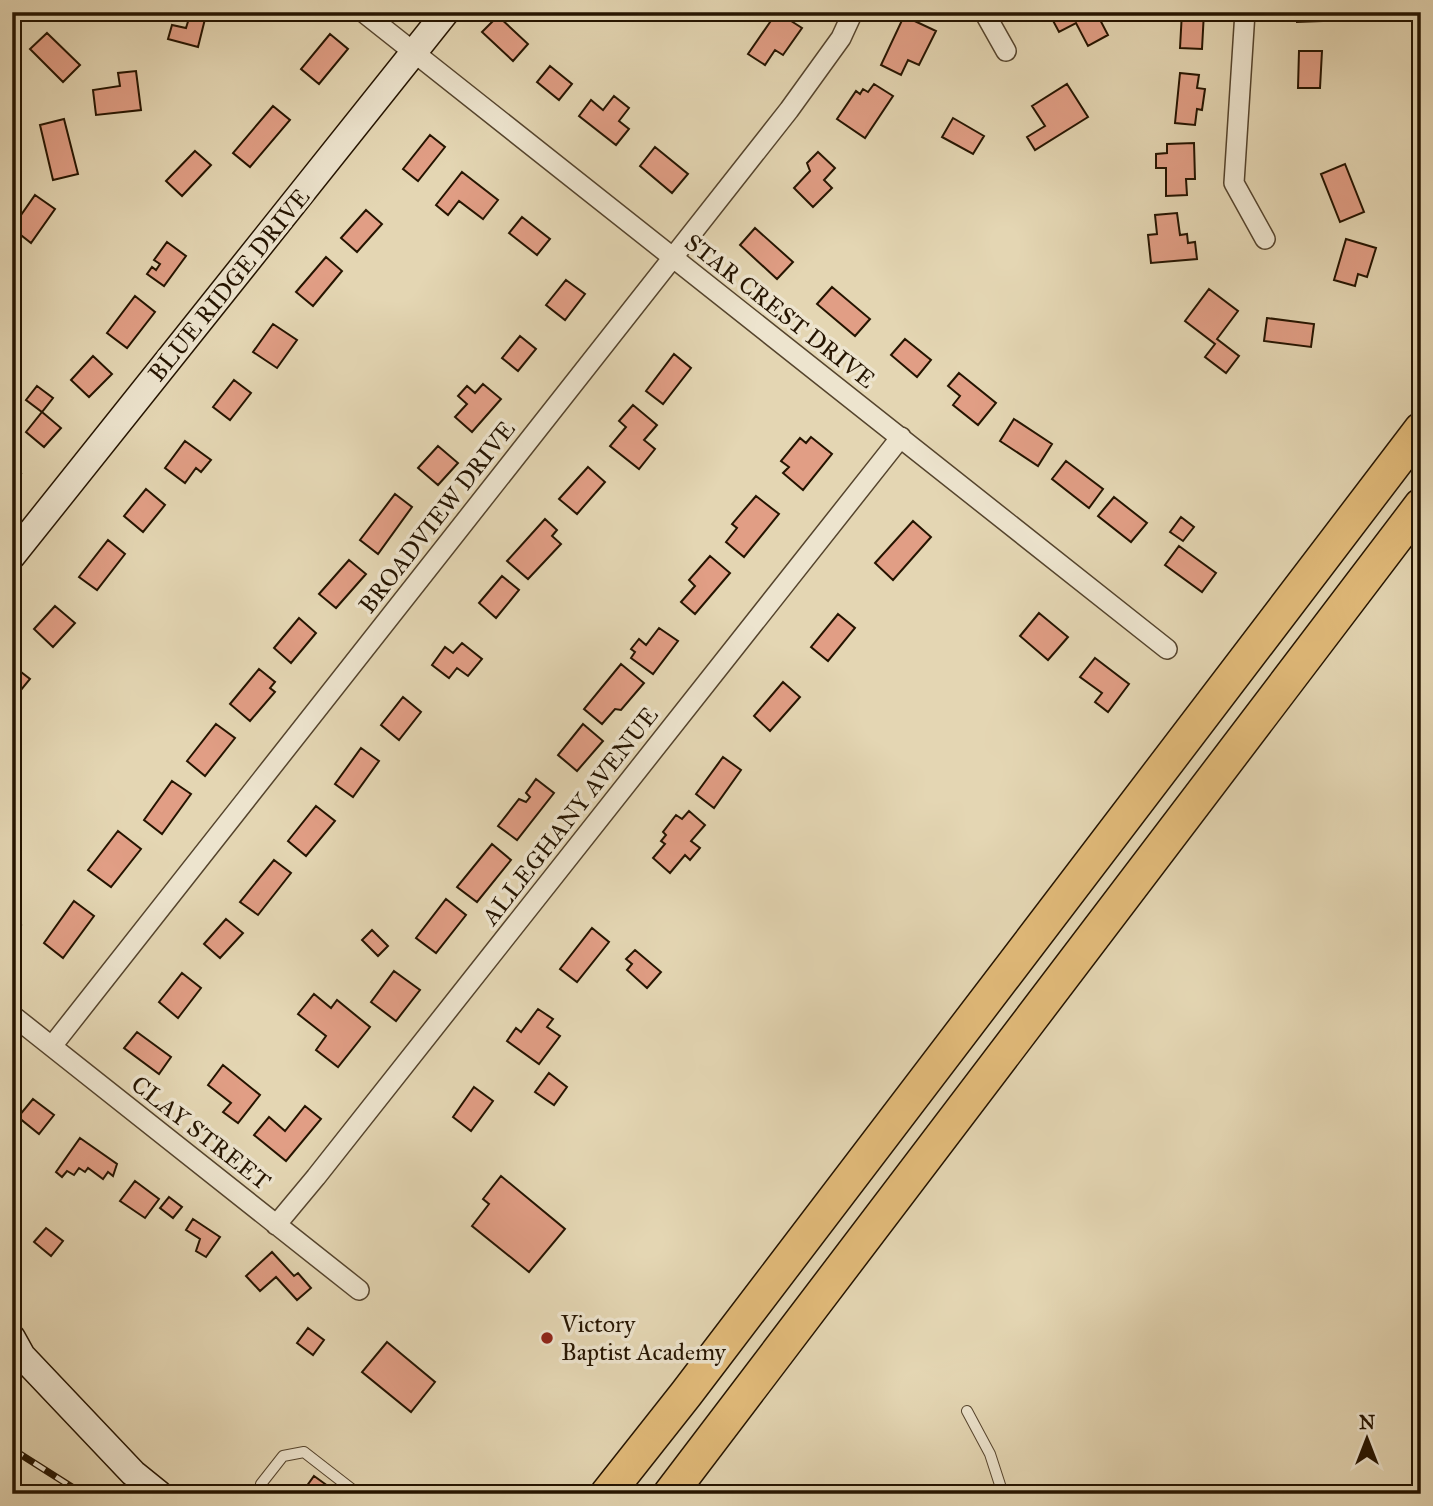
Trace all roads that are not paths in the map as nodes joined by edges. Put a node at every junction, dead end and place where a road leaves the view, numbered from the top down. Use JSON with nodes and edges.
{"nodes":[{"id":1,"x":363,"y":12,"type":"edge"},
{"id":2,"x":446,"y":12,"type":"edge"},
{"id":3,"x":853,"y":12,"type":"edge"},
{"id":4,"x":984,"y":12,"type":"edge"},
{"id":5,"x":1245,"y":12,"type":"edge"},
{"id":6,"x":1006,"y":51,"type":"dead end"},
{"id":7,"x":414,"y":54,"type":"junction"},
{"id":8,"x":1265,"y":239,"type":"dead end"},
{"id":9,"x":672,"y":258,"type":"junction"},
{"id":10,"x":1421,"y":429,"type":"edge"},
{"id":11,"x":901,"y":437,"type":"junction"},
{"id":12,"x":1421,"y":505,"type":"edge"},
{"id":13,"x":12,"y":556,"type":"edge"},
{"id":14,"x":1167,"y":649,"type":"dead end"},
{"id":15,"x":12,"y":1015,"type":"edge"},
{"id":16,"x":52,"y":1046,"type":"junction"},
{"id":17,"x":276,"y":1225,"type":"junction"},
{"id":18,"x":359,"y":1290,"type":"dead end"},
{"id":19,"x":12,"y":1338,"type":"edge"},
{"id":20,"x":967,"y":1411,"type":"dead end"},
{"id":21,"x":159,"y":1494,"type":"edge"},
{"id":22,"x":260,"y":1494,"type":"edge"},
{"id":23,"x":358,"y":1494,"type":"edge"},
{"id":24,"x":607,"y":1494,"type":"edge"},
{"id":25,"x":670,"y":1494,"type":"edge"},
{"id":26,"x":1003,"y":1494,"type":"edge"}],
"edges":[{"from":1,"to":7,"type":"street","name":"STAR CREST DRIVE"},
{"from":2,"to":7,"type":"street","name":"BLUE RIDGE DRIVE"},
{"from":3,"to":9,"type":"street","name":"BROADVIEW DRIVE"},
{"from":4,"to":6,"type":"street"},
{"from":5,"to":8,"type":"street"},
{"from":7,"to":9,"type":"street","name":"STAR CREST DRIVE"},
{"from":7,"to":13,"type":"street","name":"BLUE RIDGE DRIVE"},
{"from":9,"to":11,"type":"street","name":"STAR CREST DRIVE"},
{"from":9,"to":16,"type":"street","name":"BROADVIEW DRIVE"},
{"from":10,"to":24,"type":"highway"},
{"from":11,"to":14,"type":"street","name":"STAR CREST DRIVE"},
{"from":11,"to":17,"type":"street","name":"ALLEGHANY AVENUE"},
{"from":12,"to":25,"type":"highway"},
{"from":15,"to":16,"type":"street","name":"CLAY STREET"},
{"from":16,"to":17,"type":"street","name":"CLAY STREET"},
{"from":17,"to":18,"type":"street","name":"CLAY STREET"},
{"from":19,"to":21,"type":"street"},
{"from":20,"to":26,"type":"lane"},
{"from":22,"to":23,"type":"lane"}]}
